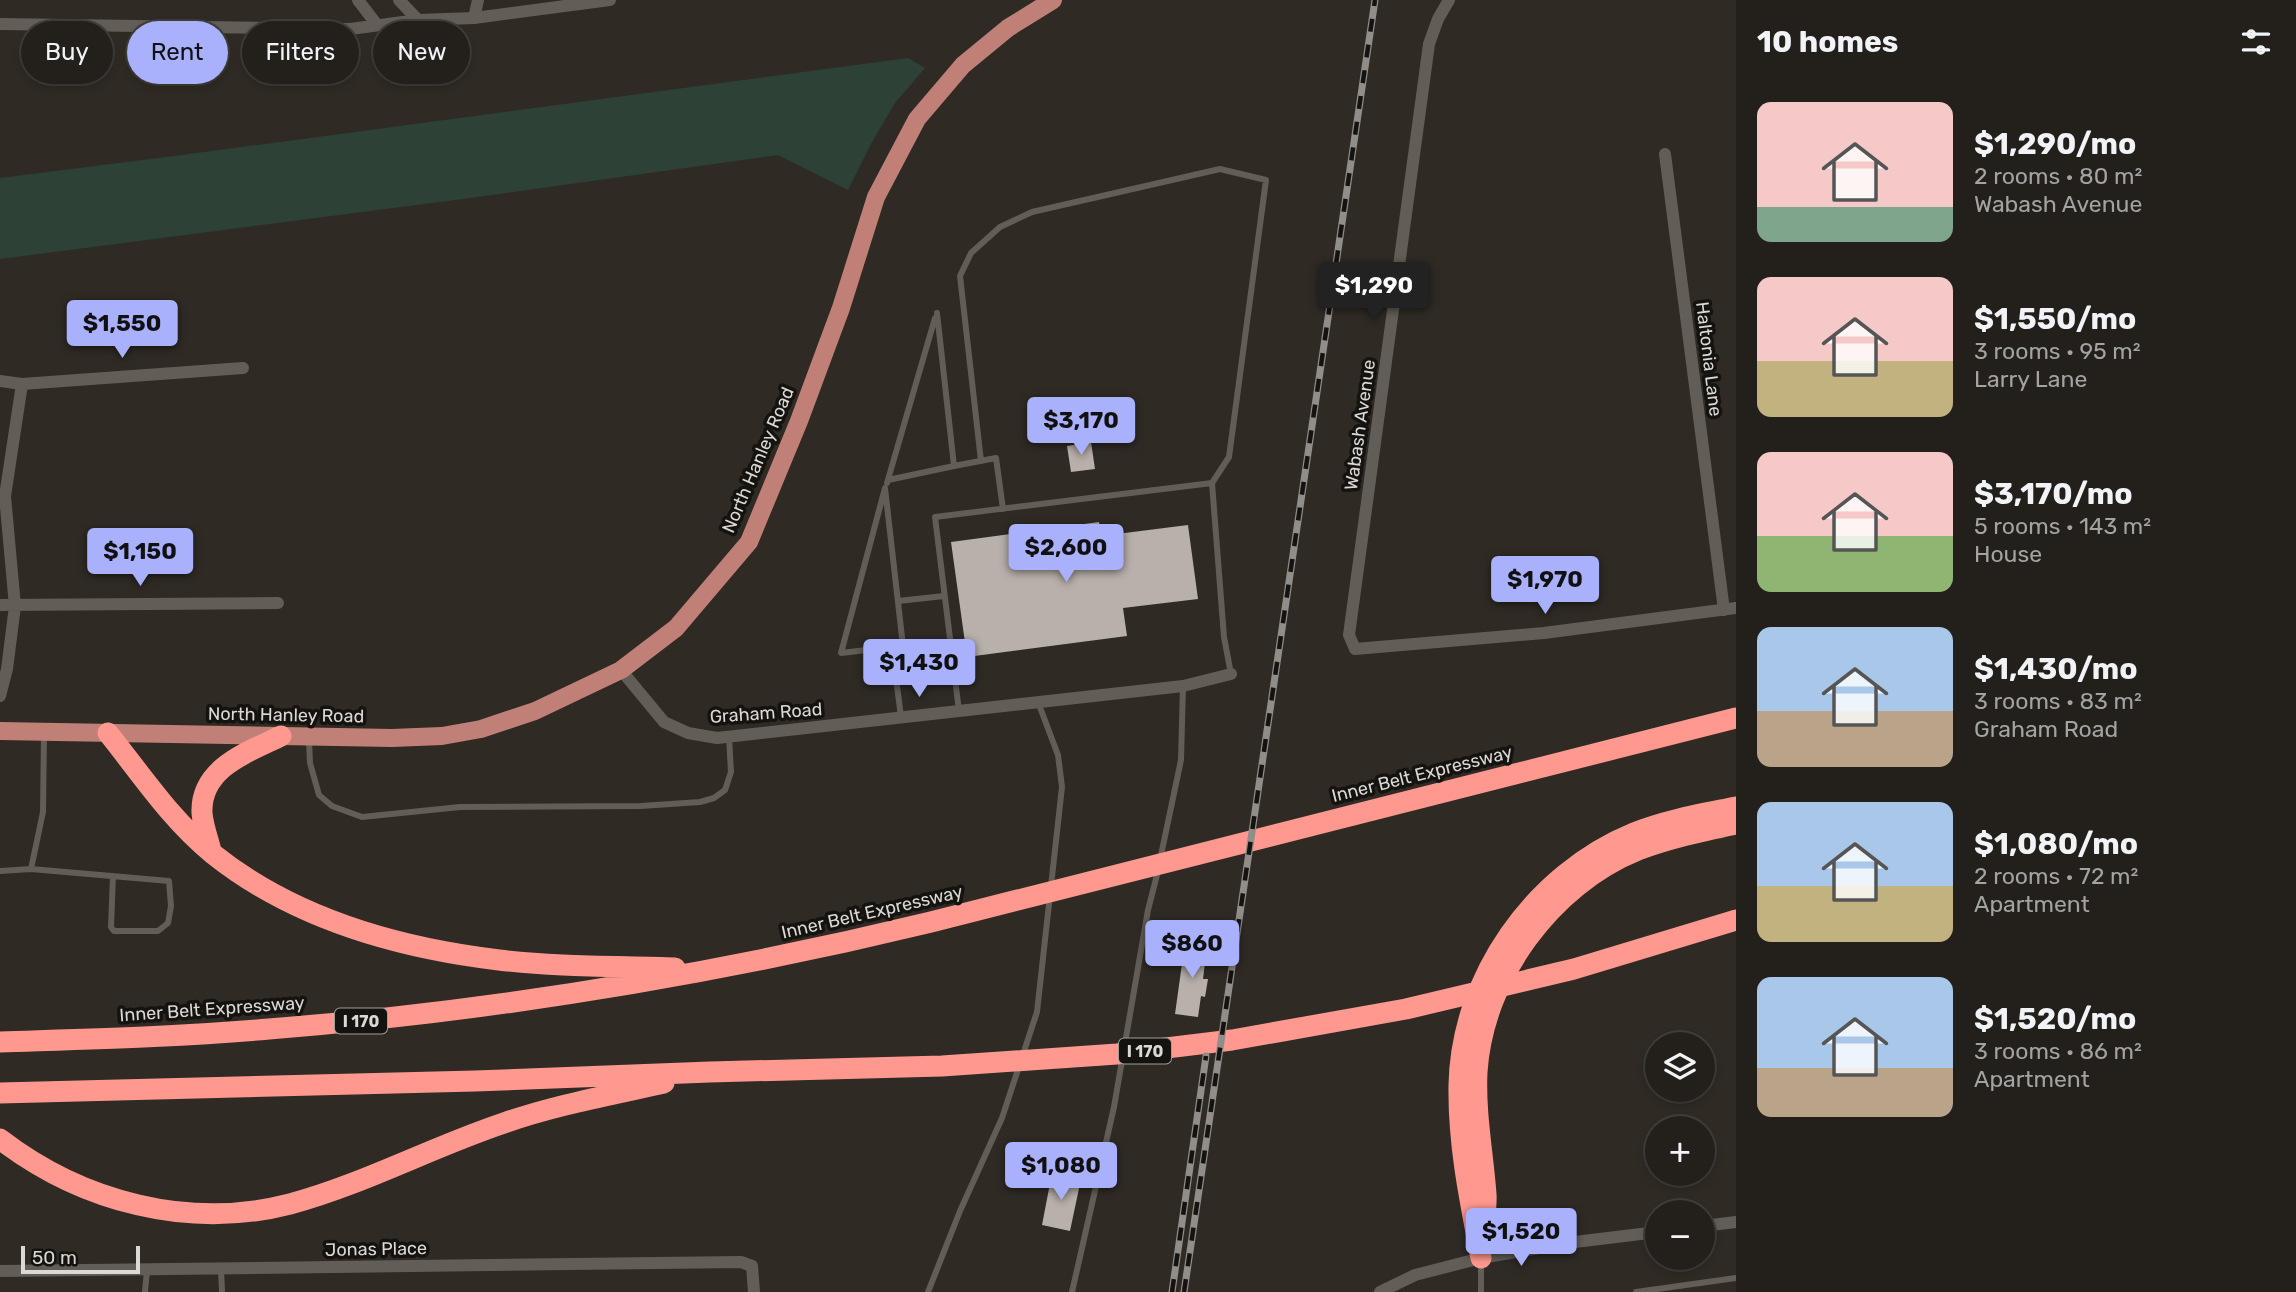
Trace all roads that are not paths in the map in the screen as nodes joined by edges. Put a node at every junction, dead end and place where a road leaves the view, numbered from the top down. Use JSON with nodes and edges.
{"nodes":[{"id":1,"x":358,"y":0,"type":"edge"},
{"id":2,"x":400,"y":0,"type":"edge"},
{"id":3,"x":478,"y":0,"type":"edge"},
{"id":4,"x":610,"y":0,"type":"edge"},
{"id":5,"x":1053,"y":0,"type":"edge"},
{"id":6,"x":1449,"y":0,"type":"edge"},
{"id":7,"x":474,"y":18,"type":"junction"},
{"id":8,"x":418,"y":20,"type":"junction"},
{"id":9,"x":374,"y":21,"type":"edge"},
{"id":10,"x":410,"y":21,"type":"edge"},
{"id":11,"x":0,"y":24,"type":"edge"},
{"id":12,"x":373,"y":26,"type":"edge"},
{"id":13,"x":1665,"y":154,"type":"dead end"},
{"id":14,"x":243,"y":368,"type":"dead end"},
{"id":15,"x":0,"y":381,"type":"edge"},
{"id":16,"x":22,"y":384,"type":"junction"},
{"id":17,"x":981,"y":461,"type":"junction"},
{"id":18,"x":954,"y":466,"type":"junction"},
{"id":19,"x":888,"y":480,"type":"junction"},
{"id":20,"x":1212,"y":483,"type":"junction"},
{"id":21,"x":885,"y":488,"type":"junction"},
{"id":22,"x":1003,"y":509,"type":"junction"},
{"id":23,"x":944,"y":596,"type":"junction"},
{"id":24,"x":898,"y":601,"type":"junction"},
{"id":25,"x":278,"y":603,"type":"dead end"},
{"id":26,"x":0,"y":605,"type":"edge"},
{"id":27,"x":15,"y":606,"type":"junction"},
{"id":28,"x":1730,"y":609,"type":"edge"},
{"id":29,"x":892,"y":647,"type":"junction"},
{"id":30,"x":621,"y":670,"type":"junction"},
{"id":31,"x":1231,"y":674,"type":"joint"},
{"id":32,"x":1183,"y":686,"type":"junction"},
{"id":33,"x":0,"y":696,"type":"edge"},
{"id":34,"x":1038,"y":702,"type":"junction"},
{"id":35,"x":959,"y":711,"type":"junction"},
{"id":36,"x":901,"y":718,"type":"junction"},
{"id":37,"x":1736,"y":718,"type":"edge"},
{"id":38,"x":0,"y":731,"type":"edge"},
{"id":39,"x":45,"y":732,"type":"junction"},
{"id":40,"x":108,"y":733,"type":"junction"},
{"id":41,"x":281,"y":736,"type":"junction"},
{"id":42,"x":309,"y":736,"type":"junction"},
{"id":43,"x":729,"y":737,"type":"junction"},
{"id":44,"x":1736,"y":807,"type":"edge"},
{"id":45,"x":1736,"y":824,"type":"edge"},
{"id":46,"x":212,"y":853,"type":"junction"},
{"id":47,"x":31,"y":869,"type":"junction"},
{"id":48,"x":0,"y":870,"type":"edge"},
{"id":49,"x":113,"y":876,"type":"junction"},
{"id":50,"x":1736,"y":920,"type":"edge"},
{"id":51,"x":719,"y":969,"type":"junction"},
{"id":52,"x":0,"y":1042,"type":"edge"},
{"id":53,"x":710,"y":1072,"type":"junction"},
{"id":54,"x":6,"y":1092,"type":"edge"},
{"id":55,"x":0,"y":1139,"type":"edge"},
{"id":56,"x":1736,"y":1222,"type":"edge"},
{"id":57,"x":1715,"y":1225,"type":"edge"},
{"id":58,"x":1645,"y":1233,"type":"edge"},
{"id":59,"x":1481,"y":1258,"type":"junction"},
{"id":60,"x":147,"y":1269,"type":"junction"},
{"id":61,"x":221,"y":1269,"type":"junction"},
{"id":62,"x":0,"y":1271,"type":"edge"},
{"id":63,"x":1736,"y":1278,"type":"edge"},
{"id":64,"x":145,"y":1292,"type":"edge"},
{"id":65,"x":222,"y":1292,"type":"edge"},
{"id":66,"x":754,"y":1292,"type":"edge"},
{"id":67,"x":928,"y":1292,"type":"edge"},
{"id":68,"x":1072,"y":1292,"type":"edge"},
{"id":69,"x":1380,"y":1292,"type":"edge"},
{"id":70,"x":1481,"y":1292,"type":"edge"},
{"id":71,"x":1636,"y":1292,"type":"edge"}],
"edges":[{"from":1,"to":9,"type":"street"},
{"from":2,"to":8,"type":"street"},
{"from":3,"to":7,"type":"street"},
{"from":4,"to":7,"type":"street"},
{"from":5,"to":30,"type":"main road","name":"North Hanley Road"},
{"from":6,"to":28,"type":"street","name":"Wabash Avenue"},
{"from":7,"to":8,"type":"street"},
{"from":8,"to":10,"type":"street"},
{"from":11,"to":12,"type":"street"},
{"from":13,"to":28,"type":"street","name":"Haltonia Lane"},
{"from":14,"to":16,"type":"street"},
{"from":15,"to":16,"type":"street"},
{"from":16,"to":27,"type":"street"},
{"from":17,"to":18,"type":"lane"},
{"from":17,"to":20,"type":"lane"},
{"from":17,"to":22,"type":"lane"},
{"from":18,"to":19,"type":"lane"},
{"from":18,"to":19,"type":"lane"},
{"from":19,"to":21,"type":"lane"},
{"from":20,"to":22,"type":"lane"},
{"from":20,"to":31,"type":"lane"},
{"from":21,"to":24,"type":"lane"},
{"from":21,"to":29,"type":"lane"},
{"from":22,"to":23,"type":"lane"},
{"from":23,"to":24,"type":"lane"},
{"from":23,"to":35,"type":"lane"},
{"from":24,"to":29,"type":"lane"},
{"from":25,"to":27,"type":"street"},
{"from":26,"to":27,"type":"street"},
{"from":27,"to":33,"type":"street"},
{"from":29,"to":36,"type":"lane"},
{"from":30,"to":42,"type":"main road","name":"North Hanley Road"},
{"from":30,"to":43,"type":"street","name":"Graham Road"},
{"from":31,"to":32,"type":"street","name":"Graham Road"},
{"from":32,"to":34,"type":"street","name":"Graham Road"},
{"from":32,"to":68,"type":"lane"},
{"from":34,"to":35,"type":"street","name":"Graham Road"},
{"from":34,"to":67,"type":"lane"},
{"from":35,"to":36,"type":"street","name":"Graham Road"},
{"from":36,"to":43,"type":"street","name":"Graham Road"},
{"from":37,"to":51,"type":"highway","name":"Inner Belt Expressway","number":"I 170"},
{"from":38,"to":39,"type":"main road","name":"North Hanley Road"},
{"from":39,"to":40,"type":"main road","name":"North Hanley Road"},
{"from":39,"to":47,"type":"lane"},
{"from":40,"to":41,"type":"main road","name":"North Hanley Road"},
{"from":40,"to":46,"type":"highway"},
{"from":41,"to":42,"type":"main road","name":"North Hanley Road"},
{"from":41,"to":46,"type":"highway"},
{"from":42,"to":43,"type":"lane"},
{"from":44,"to":59,"type":"highway"},
{"from":45,"to":59,"type":"highway"},
{"from":46,"to":51,"type":"highway"},
{"from":47,"to":48,"type":"lane"},
{"from":47,"to":49,"type":"lane"},
{"from":49,"to":49,"type":"lane"},
{"from":50,"to":53,"type":"highway","number":"I 170"},
{"from":51,"to":52,"type":"highway","name":"Inner Belt Expressway","number":"I 170"},
{"from":53,"to":54,"type":"highway","number":"I 170"},
{"from":53,"to":55,"type":"highway"},
{"from":56,"to":57,"type":"street"},
{"from":58,"to":59,"type":"street"},
{"from":59,"to":69,"type":"street"},
{"from":59,"to":70,"type":"lane"},
{"from":60,"to":61,"type":"street","name":"Jonas Place"},
{"from":60,"to":62,"type":"street","name":"Jonas Place"},
{"from":60,"to":64,"type":"lane"},
{"from":61,"to":65,"type":"lane"},
{"from":61,"to":66,"type":"street","name":"Jonas Place"},
{"from":63,"to":71,"type":"lane"}]}
